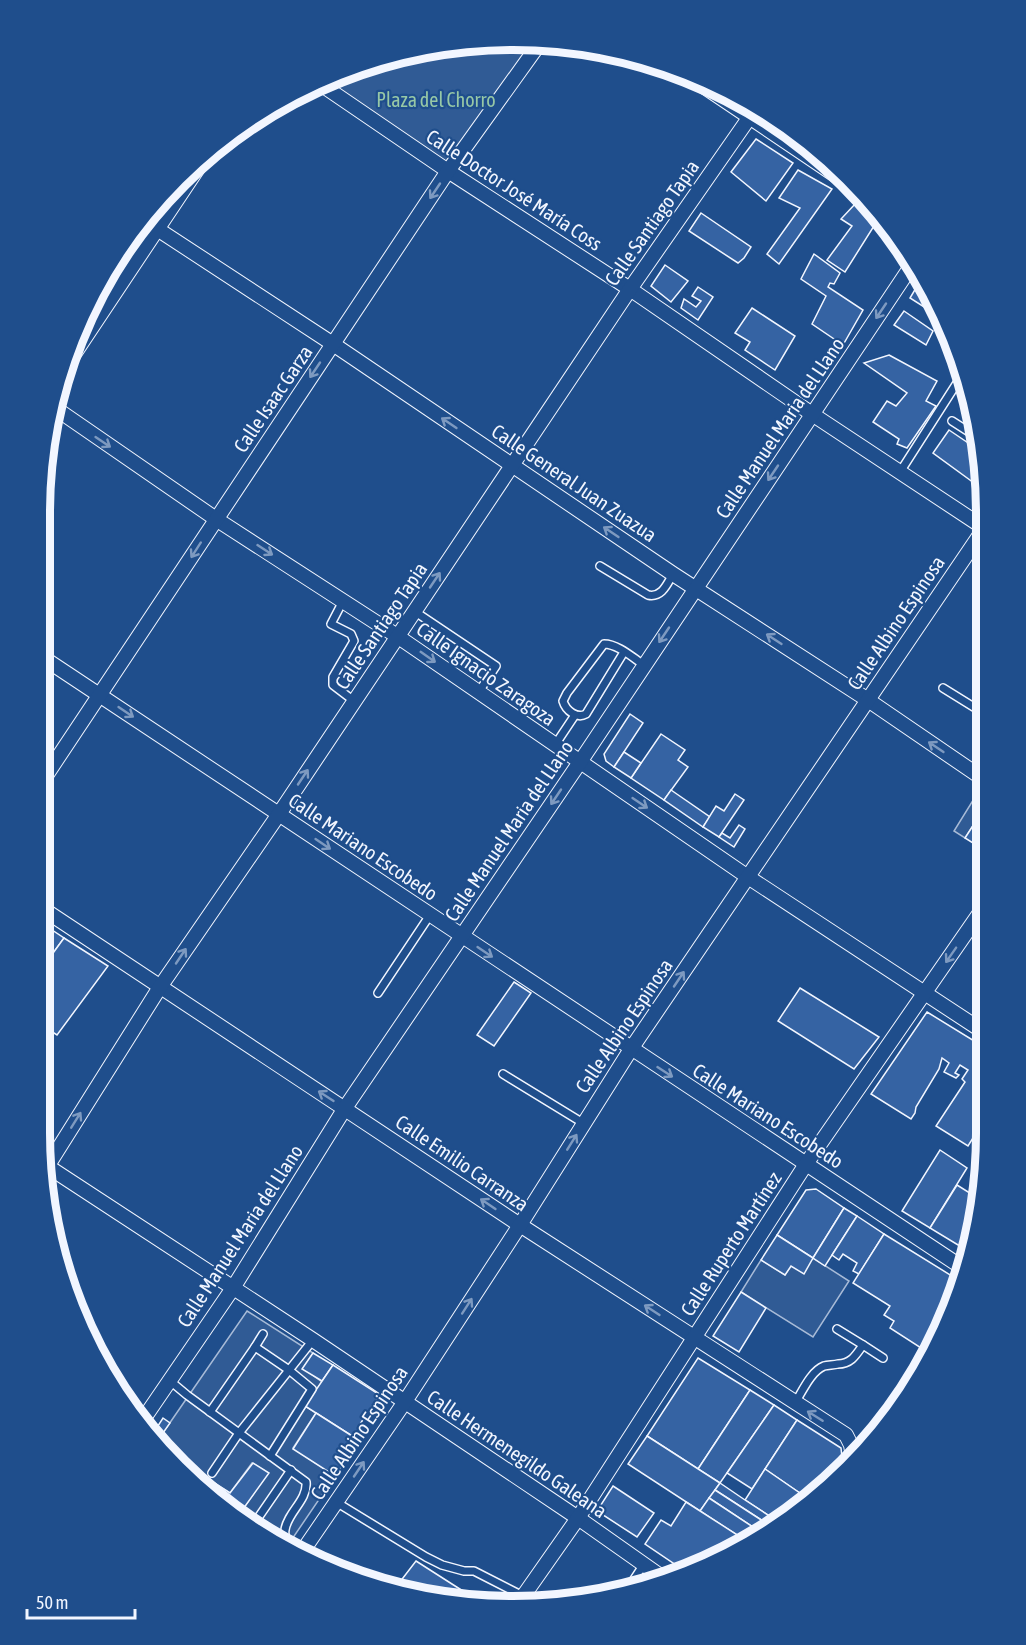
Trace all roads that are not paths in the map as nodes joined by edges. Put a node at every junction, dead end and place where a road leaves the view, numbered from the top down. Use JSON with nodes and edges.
{"nodes":[{"id":1,"x":535,"y":50,"type":"edge"},
{"id":2,"x":328,"y":88,"type":"edge"},
{"id":3,"x":751,"y":116,"type":"edge"},
{"id":4,"x":448,"y":171,"type":"junction"},
{"id":5,"x":190,"y":181,"type":"edge"},
{"id":6,"x":151,"y":224,"type":"edge"},
{"id":7,"x":158,"y":229,"type":"junction"},
{"id":8,"x":908,"y":271,"type":"edge"},
{"id":9,"x":630,"y":289,"type":"junction"},
{"id":10,"x":83,"y":340,"type":"edge"},
{"id":11,"x":333,"y":344,"type":"junction"},
{"id":12,"x":958,"y":382,"type":"edge"},
{"id":13,"x":60,"y":412,"type":"edge"},
{"id":14,"x":812,"y":414,"type":"junction"},
{"id":15,"x":952,"y":421,"type":"dead end"},
{"id":16,"x":970,"y":432,"type":"edge"},
{"id":17,"x":512,"y":465,"type":"junction"},
{"id":18,"x":900,"y":472,"type":"junction"},
{"id":19,"x":216,"y":519,"type":"junction"},
{"id":20,"x":976,"y":522,"type":"edge"},
{"id":21,"x":976,"y":541,"type":"edge"},
{"id":22,"x":600,"y":566,"type":"dead end"},
{"id":23,"x":673,"y":574,"type":"junction"},
{"id":24,"x":696,"y":588,"type":"junction"},
{"id":25,"x":343,"y":601,"type":"junction"},
{"id":26,"x":414,"y":611,"type":"junction"},
{"id":27,"x":397,"y":636,"type":"junction"},
{"id":28,"x":624,"y":652,"type":"junction"},
{"id":29,"x":50,"y":662,"type":"edge"},
{"id":30,"x":644,"y":665,"type":"junction"},
{"id":31,"x":943,"y":688,"type":"dead end"},
{"id":32,"x":478,"y":693,"type":"junction"},
{"id":33,"x":100,"y":695,"type":"junction"},
{"id":34,"x":868,"y":700,"type":"junction"},
{"id":35,"x":354,"y":701,"type":"junction"},
{"id":36,"x":976,"y":708,"type":"edge"},
{"id":37,"x":575,"y":715,"type":"junction"},
{"id":38,"x":555,"y":745,"type":"junction"},
{"id":39,"x":580,"y":762,"type":"junction"},
{"id":40,"x":50,"y":770,"type":"edge"},
{"id":41,"x":976,"y":774,"type":"edge"},
{"id":42,"x":279,"y":814,"type":"junction"},
{"id":43,"x":748,"y":877,"type":"junction"},
{"id":44,"x":50,"y":914,"type":"edge"},
{"id":45,"x":430,"y":915,"type":"junction"},
{"id":46,"x":976,"y":918,"type":"edge"},
{"id":47,"x":461,"y":936,"type":"junction"},
{"id":48,"x":160,"y":987,"type":"junction"},
{"id":49,"x":378,"y":993,"type":"dead end"},
{"id":50,"x":924,"y":993,"type":"junction"},
{"id":51,"x":976,"y":1027,"type":"edge"},
{"id":52,"x":631,"y":1049,"type":"junction"},
{"id":53,"x":503,"y":1074,"type":"dead end"},
{"id":54,"x":345,"y":1108,"type":"junction"},
{"id":55,"x":584,"y":1123,"type":"junction"},
{"id":56,"x":50,"y":1160,"type":"edge"},
{"id":57,"x":806,"y":1164,"type":"junction"},
{"id":58,"x":51,"y":1169,"type":"edge"},
{"id":59,"x":520,"y":1225,"type":"junction"},
{"id":60,"x":957,"y":1264,"type":"edge"},
{"id":61,"x":232,"y":1288,"type":"junction"},
{"id":62,"x":837,"y":1329,"type":"dead end"},
{"id":63,"x":263,"y":1334,"type":"dead end"},
{"id":64,"x":694,"y":1338,"type":"junction"},
{"id":65,"x":313,"y":1340,"type":"junction"},
{"id":66,"x":863,"y":1345,"type":"junction"},
{"id":67,"x":255,"y":1347,"type":"junction"},
{"id":68,"x":883,"y":1358,"type":"dead end"},
{"id":69,"x":289,"y":1370,"type":"junction"},
{"id":70,"x":169,"y":1380,"type":"junction"},
{"id":71,"x":404,"y":1402,"type":"junction"},
{"id":72,"x":795,"y":1403,"type":"junction"},
{"id":73,"x":210,"y":1412,"type":"junction"},
{"id":74,"x":146,"y":1415,"type":"edge"},
{"id":75,"x":239,"y":1433,"type":"junction"},
{"id":76,"x":852,"y":1448,"type":"edge"},
{"id":77,"x":270,"y":1456,"type":"junction"},
{"id":78,"x":291,"y":1470,"type":"junction"},
{"id":79,"x":212,"y":1473,"type":"dead end"},
{"id":80,"x":336,"y":1502,"type":"junction"},
{"id":81,"x":258,"y":1518,"type":"dead end"},
{"id":82,"x":578,"y":1518,"type":"junction"},
{"id":83,"x":286,"y":1536,"type":"edge"},
{"id":84,"x":306,"y":1547,"type":"edge"},
{"id":85,"x":644,"y":1564,"type":"junction"},
{"id":86,"x":656,"y":1573,"type":"edge"},
{"id":87,"x":633,"y":1580,"type":"edge"},
{"id":88,"x":512,"y":1596,"type":"edge"},
{"id":89,"x":524,"y":1596,"type":"edge"}],
"edges":[{"from":1,"to":4,"type":"street","name":"Calle Isaac Garza"},
{"from":2,"to":4,"type":"street","name":"Calle Doctor José María Coss"},
{"from":3,"to":9,"type":"street","name":"Calle Santiago Tapia"},
{"from":4,"to":9,"type":"street","name":"Calle Doctor José María Coss"},
{"from":4,"to":11,"type":"street","name":"Calle Isaac Garza","one_way":true},
{"from":5,"to":7,"type":"street"},
{"from":6,"to":7,"type":"street","name":"Calle General Juan Zuazua"},
{"from":7,"to":10,"type":"street"},
{"from":7,"to":11,"type":"street","name":"Calle General Juan Zuazua"},
{"from":8,"to":14,"type":"street","name":"Calle Manuel Maria del Llano","one_way":true},
{"from":9,"to":14,"type":"street","name":"Calle Doctor José María Coss"},
{"from":9,"to":17,"type":"street","name":"Calle Santiago Tapia"},
{"from":17,"to":11,"type":"street","name":"Calle General Juan Zuazua","one_way":true},
{"from":11,"to":19,"type":"street","name":"Calle Isaac Garza","one_way":true},
{"from":12,"to":18,"type":"lane"},
{"from":13,"to":19,"type":"street","name":"Calle Ignacio Zaragoza","one_way":true},
{"from":14,"to":18,"type":"street","name":"Calle Doctor José María Coss"},
{"from":14,"to":24,"type":"street","name":"Calle Manuel Maria del Llano","one_way":true},
{"from":15,"to":16,"type":"lane"},
{"from":23,"to":17,"type":"street","name":"Calle General Juan Zuazua","one_way":true},
{"from":26,"to":17,"type":"street","name":"Calle Santiago Tapia","one_way":true},
{"from":18,"to":20,"type":"street","name":"Calle Doctor José María Coss"},
{"from":19,"to":25,"type":"street","name":"Calle Ignacio Zaragoza","one_way":true},
{"from":19,"to":33,"type":"street","name":"Calle Isaac Garza","one_way":true},
{"from":21,"to":34,"type":"street","name":"Calle Albino Espinosa"},
{"from":22,"to":23,"type":"lane"},
{"from":23,"to":24,"type":"street","name":"Calle General Juan Zuazua"},
{"from":24,"to":30,"type":"street","name":"Calle Manuel Maria del Llano","one_way":true},
{"from":34,"to":24,"type":"street","name":"Calle General Juan Zuazua","one_way":true},
{"from":25,"to":27,"type":"street","name":"Calle Ignacio Zaragoza"},
{"from":25,"to":35,"type":"lane"},
{"from":26,"to":27,"type":"street","name":"Calle Santiago Tapia"},
{"from":26,"to":32,"type":"lane"},
{"from":27,"to":32,"type":"street","name":"Calle Ignacio Zaragoza","one_way":true},
{"from":27,"to":35,"type":"street","name":"Calle Santiago Tapia"},
{"from":28,"to":30,"type":"lane"},
{"from":28,"to":37,"type":"lane"},
{"from":28,"to":37,"type":"lane"},
{"from":29,"to":33,"type":"street","name":"Calle Mariano Escobedo"},
{"from":30,"to":39,"type":"street","name":"Calle Manuel Maria del Llano"},
{"from":31,"to":36,"type":"lane"},
{"from":32,"to":38,"type":"street","name":"Calle Ignacio Zaragoza"},
{"from":33,"to":40,"type":"street","name":"Calle Isaac Garza"},
{"from":33,"to":42,"type":"street","name":"Calle Mariano Escobedo","one_way":true},
{"from":41,"to":34,"type":"street","name":"Calle General Juan Zuazua","one_way":true},
{"from":34,"to":43,"type":"street","name":"Calle Albino Espinosa"},
{"from":42,"to":35,"type":"street","name":"Calle Santiago Tapia","one_way":true},
{"from":37,"to":38,"type":"lane"},
{"from":38,"to":39,"type":"street","name":"Calle Ignacio Zaragoza"},
{"from":39,"to":43,"type":"street","name":"Calle Ignacio Zaragoza","one_way":true},
{"from":39,"to":47,"type":"street","name":"Calle Manuel Maria del Llano","one_way":true},
{"from":42,"to":45,"type":"street","name":"Calle Mariano Escobedo","one_way":true},
{"from":48,"to":42,"type":"street","name":"Calle Santiago Tapia","one_way":true},
{"from":43,"to":50,"type":"street","name":"Calle Ignacio Zaragoza"},
{"from":52,"to":43,"type":"street","name":"Calle Albino Espinosa","one_way":true},
{"from":44,"to":48,"type":"street","name":"Calle Emilio Carranza"},
{"from":45,"to":47,"type":"street","name":"Calle Mariano Escobedo"},
{"from":45,"to":49,"type":"lane"},
{"from":46,"to":50,"type":"street","name":"Calle Ruperto Martínez","one_way":true},
{"from":47,"to":52,"type":"street","name":"Calle Mariano Escobedo","one_way":true},
{"from":47,"to":54,"type":"street","name":"Calle Manuel Maria del Llano"},
{"from":54,"to":48,"type":"street","name":"Calle Emilio Carranza","one_way":true},
{"from":56,"to":48,"type":"street","name":"Calle Santiago Tapia","one_way":true},
{"from":50,"to":51,"type":"street","name":"Calle Ignacio Zaragoza"},
{"from":50,"to":57,"type":"street","name":"Calle Ruperto Martínez"},
{"from":52,"to":55,"type":"street","name":"Calle Albino Espinosa"},
{"from":52,"to":57,"type":"street","name":"Calle Mariano Escobedo","one_way":true},
{"from":53,"to":55,"type":"lane"},
{"from":59,"to":54,"type":"street","name":"Calle Emilio Carranza","one_way":true},
{"from":54,"to":61,"type":"street","name":"Calle Manuel Maria del Llano"},
{"from":59,"to":55,"type":"street","name":"Calle Albino Espinosa","one_way":true},
{"from":57,"to":60,"type":"street","name":"Calle Mariano Escobedo"},
{"from":57,"to":64,"type":"street","name":"Calle Ruperto Martínez"},
{"from":58,"to":61,"type":"street","name":"Calle Hermenegildo Galeana"},
{"from":64,"to":59,"type":"street","name":"Calle Emilio Carranza","one_way":true},
{"from":71,"to":59,"type":"street","name":"Calle Albino Espinosa","one_way":true},
{"from":61,"to":65,"type":"street","name":"Calle Hermenegildo Galeana"},
{"from":61,"to":70,"type":"street","name":"Calle Manuel Maria del Llano"},
{"from":62,"to":66,"type":"lane"},
{"from":63,"to":67,"type":"lane"},
{"from":64,"to":72,"type":"street","name":"Calle Emilio Carranza"},
{"from":64,"to":82,"type":"street","name":"Calle Ruperto Martínez"},
{"from":65,"to":69,"type":"lane"},
{"from":65,"to":71,"type":"street","name":"Calle Hermenegildo Galeana"},
{"from":66,"to":68,"type":"lane"},
{"from":66,"to":72,"type":"lane"},
{"from":67,"to":69,"type":"lane"},
{"from":67,"to":73,"type":"lane"},
{"from":69,"to":75,"type":"lane"},
{"from":69,"to":77,"type":"lane"},
{"from":70,"to":73,"type":"lane"},
{"from":70,"to":74,"type":"street","name":"Calle Manuel Maria del Llano"},
{"from":80,"to":71,"type":"street","name":"Calle Albino Espinosa","one_way":true},
{"from":71,"to":82,"type":"street","name":"Calle Hermenegildo Galeana"},
{"from":76,"to":72,"type":"street","name":"Calle Emilio Carranza","one_way":true},
{"from":73,"to":75,"type":"lane"},
{"from":75,"to":77,"type":"lane"},
{"from":75,"to":79,"type":"lane"},
{"from":77,"to":78,"type":"lane"},
{"from":78,"to":81,"type":"lane"},
{"from":78,"to":83,"type":"lane"},
{"from":80,"to":84,"type":"street","name":"Calle Albino Espinosa"},
{"from":80,"to":88,"type":"lane"},
{"from":82,"to":85,"type":"street","name":"Calle Hermenegildo Galeana"},
{"from":82,"to":89,"type":"street","name":"Calle Ruperto Martínez"},
{"from":85,"to":86,"type":"street","name":"Calle Hermenegildo Galeana"},
{"from":85,"to":87,"type":"lane"}]}
